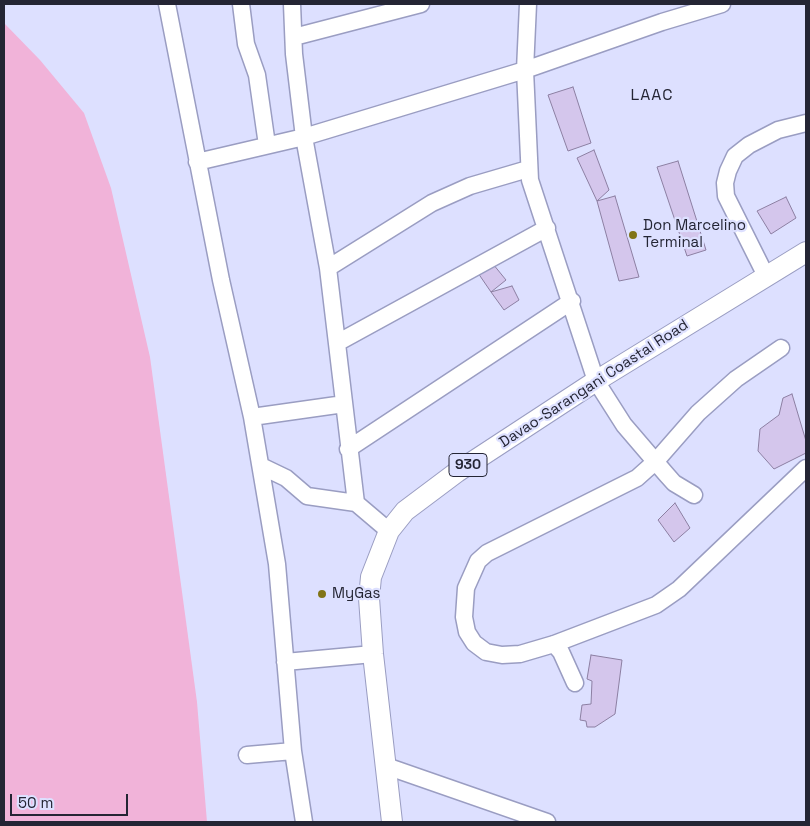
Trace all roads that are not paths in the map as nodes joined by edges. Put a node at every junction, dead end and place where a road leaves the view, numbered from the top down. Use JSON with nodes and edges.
{"nodes":[{"id":1,"x":166,"y":4,"type":"edge"},
{"id":2,"x":241,"y":4,"type":"edge"},
{"id":3,"x":292,"y":4,"type":"edge"},
{"id":4,"x":420,"y":4,"type":"edge"},
{"id":5,"x":528,"y":4,"type":"edge"},
{"id":6,"x":722,"y":4,"type":"edge"},
{"id":7,"x":294,"y":37,"type":"junction"},
{"id":8,"x":525,"y":70,"type":"junction"},
{"id":9,"x":806,"y":123,"type":"edge"},
{"id":10,"x":304,"y":137,"type":"junction"},
{"id":11,"x":267,"y":145,"type":"junction"},
{"id":12,"x":197,"y":162,"type":"junction"},
{"id":13,"x":528,"y":169,"type":"junction"},
{"id":14,"x":547,"y":228,"type":"junction"},
{"id":15,"x":806,"y":252,"type":"edge"},
{"id":16,"x":328,"y":268,"type":"junction"},
{"id":17,"x":766,"y":276,"type":"junction"},
{"id":18,"x":572,"y":302,"type":"junction"},
{"id":19,"x":338,"y":344,"type":"junction"},
{"id":20,"x":781,"y":348,"type":"dead end"},
{"id":21,"x":596,"y":381,"type":"junction"},
{"id":22,"x":344,"y":404,"type":"junction"},
{"id":23,"x":252,"y":417,"type":"junction"},
{"id":24,"x":348,"y":449,"type":"junction"},
{"id":25,"x":656,"y":461,"type":"junction"},
{"id":26,"x":261,"y":466,"type":"junction"},
{"id":27,"x":806,"y":468,"type":"edge"},
{"id":28,"x":694,"y":495,"type":"dead end"},
{"id":29,"x":356,"y":503,"type":"junction"},
{"id":30,"x":389,"y":531,"type":"junction"},
{"id":31,"x":554,"y":644,"type":"junction"},
{"id":32,"x":373,"y":654,"type":"junction"},
{"id":33,"x":285,"y":662,"type":"junction"},
{"id":34,"x":575,"y":683,"type":"dead end"},
{"id":35,"x":293,"y":751,"type":"junction"},
{"id":36,"x":247,"y":755,"type":"dead end"},
{"id":37,"x":386,"y":766,"type":"junction"},
{"id":38,"x":304,"y":822,"type":"edge"},
{"id":39,"x":392,"y":822,"type":"edge"},
{"id":40,"x":547,"y":822,"type":"edge"}],
"edges":[{"from":1,"to":12,"type":"street"},
{"from":2,"to":11,"type":"street"},
{"from":3,"to":7,"type":"street"},
{"from":4,"to":7,"type":"street"},
{"from":5,"to":8,"type":"street"},
{"from":6,"to":8,"type":"street"},
{"from":7,"to":10,"type":"street"},
{"from":8,"to":10,"type":"street"},
{"from":8,"to":13,"type":"street"},
{"from":9,"to":17,"type":"street"},
{"from":10,"to":11,"type":"street"},
{"from":10,"to":16,"type":"street"},
{"from":11,"to":12,"type":"street"},
{"from":12,"to":23,"type":"street"},
{"from":13,"to":14,"type":"street"},
{"from":13,"to":16,"type":"street"},
{"from":14,"to":18,"type":"street"},
{"from":14,"to":19,"type":"street"},
{"from":15,"to":17,"type":"main road","name":"Davao-Sarangani Coastal Road","number":"930"},
{"from":16,"to":19,"type":"street"},
{"from":17,"to":21,"type":"main road","name":"Davao-Sarangani Coastal Road","number":"930"},
{"from":18,"to":21,"type":"street"},
{"from":18,"to":24,"type":"street"},
{"from":19,"to":22,"type":"street"},
{"from":20,"to":25,"type":"street"},
{"from":21,"to":25,"type":"street"},
{"from":21,"to":30,"type":"main road","name":"Davao-Sarangani Coastal Road","number":"930"},
{"from":22,"to":23,"type":"street"},
{"from":22,"to":24,"type":"street"},
{"from":23,"to":26,"type":"street"},
{"from":24,"to":29,"type":"street"},
{"from":25,"to":28,"type":"street"},
{"from":25,"to":31,"type":"street"},
{"from":26,"to":29,"type":"street"},
{"from":26,"to":33,"type":"street"},
{"from":27,"to":31,"type":"street"},
{"from":29,"to":30,"type":"street"},
{"from":30,"to":32,"type":"main road","name":"Davao-Sarangani Coastal Road","number":"930"},
{"from":31,"to":34,"type":"street"},
{"from":32,"to":33,"type":"street"},
{"from":32,"to":37,"type":"main road","name":"Davao-Sarangani Coastal Road","number":"930"},
{"from":33,"to":35,"type":"street"},
{"from":35,"to":36,"type":"street"},
{"from":35,"to":38,"type":"street"},
{"from":37,"to":39,"type":"main road","name":"Davao-Sarangani Coastal Road","number":"930"},
{"from":37,"to":40,"type":"street"}]}
